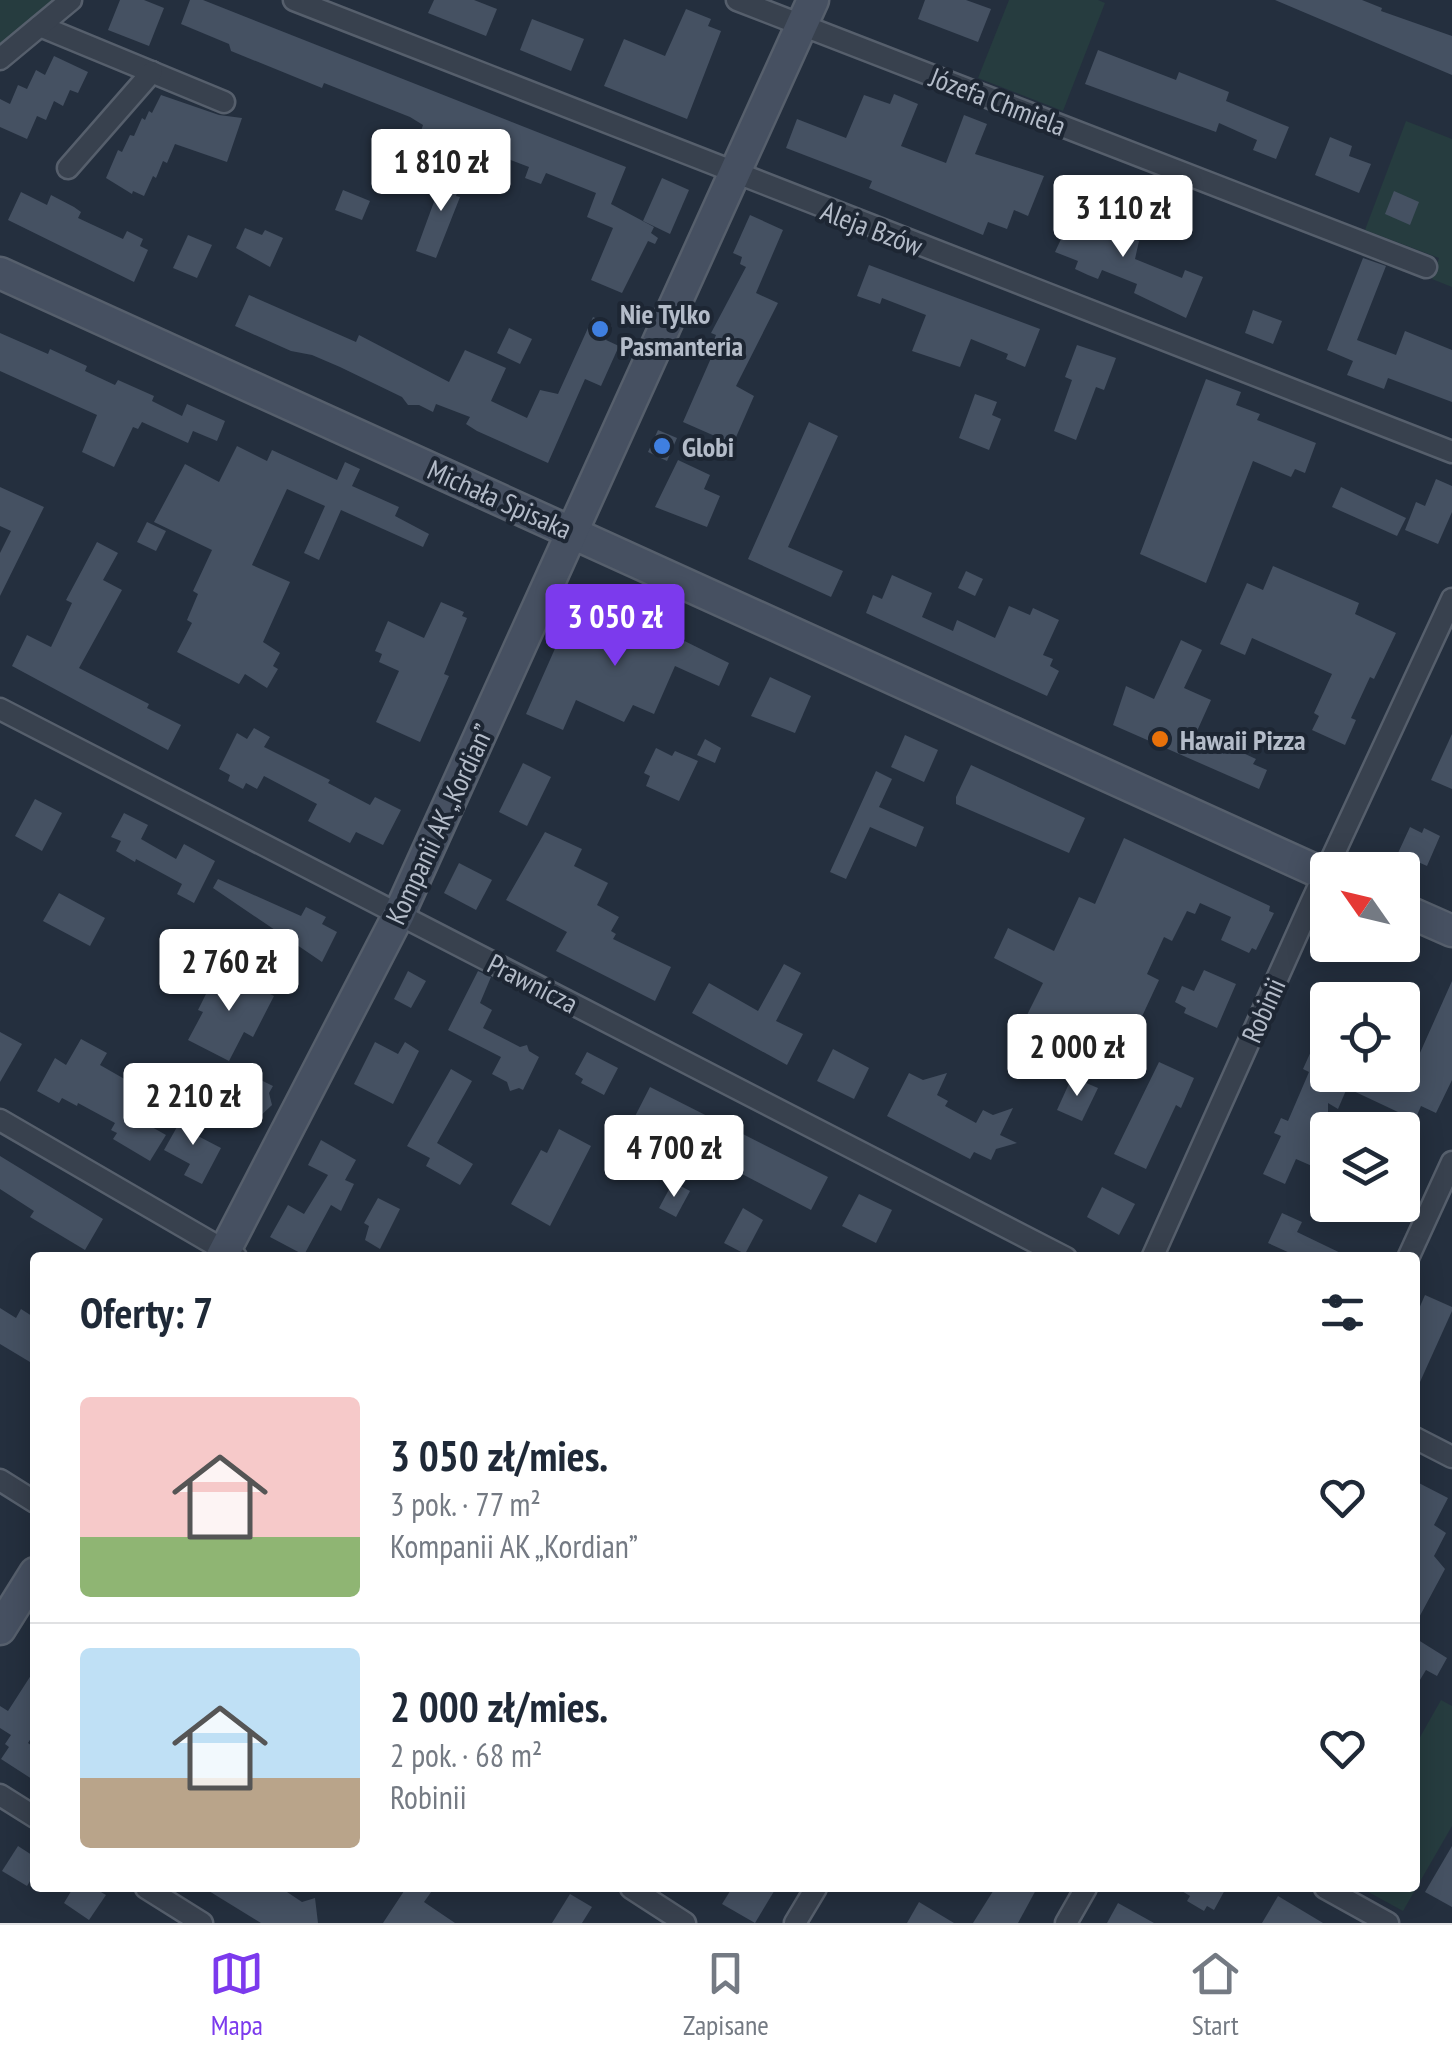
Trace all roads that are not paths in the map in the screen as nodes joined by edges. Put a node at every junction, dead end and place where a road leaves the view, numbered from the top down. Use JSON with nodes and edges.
{"nodes":[{"id":1,"x":71,"y":0,"type":"edge"},
{"id":2,"x":294,"y":0,"type":"edge"},
{"id":3,"x":738,"y":0,"type":"edge"},
{"id":4,"x":808,"y":12,"type":"edge"},
{"id":5,"x":40,"y":26,"type":"junction"},
{"id":6,"x":0,"y":59,"type":"edge"},
{"id":7,"x":152,"y":72,"type":"junction"},
{"id":8,"x":224,"y":102,"type":"dead end"},
{"id":9,"x":68,"y":168,"type":"dead end"},
{"id":10,"x":735,"y":174,"type":"junction"},
{"id":11,"x":1426,"y":267,"type":"dead end"},
{"id":12,"x":0,"y":273,"type":"edge"},
{"id":13,"x":1452,"y":452,"type":"edge"},
{"id":14,"x":573,"y":532,"type":"junction"},
{"id":15,"x":1452,"y":600,"type":"edge"},
{"id":16,"x":0,"y":709,"type":"edge"},
{"id":17,"x":1337,"y":852,"type":"edge"},
{"id":18,"x":1310,"y":868,"type":"edge"},
{"id":19,"x":1310,"y":910,"type":"edge"},
{"id":20,"x":399,"y":914,"type":"junction"},
{"id":21,"x":1420,"y":917,"type":"edge"},
{"id":22,"x":1452,"y":931,"type":"edge"},
{"id":23,"x":0,"y":1120,"type":"edge"},
{"id":24,"x":1452,"y":1162,"type":"edge"},
{"id":25,"x":223,"y":1252,"type":"edge"},
{"id":26,"x":230,"y":1252,"type":"edge"},
{"id":27,"x":1054,"y":1252,"type":"edge"},
{"id":28,"x":1155,"y":1252,"type":"edge"},
{"id":29,"x":1411,"y":1252,"type":"edge"},
{"id":30,"x":1420,"y":1441,"type":"edge"},
{"id":31,"x":1452,"y":1457,"type":"edge"},
{"id":32,"x":0,"y":1480,"type":"edge"},
{"id":33,"x":30,"y":1499,"type":"edge"},
{"id":34,"x":30,"y":1581,"type":"edge"},
{"id":35,"x":0,"y":1628,"type":"edge"},
{"id":36,"x":0,"y":1795,"type":"edge"},
{"id":37,"x":30,"y":1815,"type":"edge"},
{"id":38,"x":152,"y":1892,"type":"edge"},
{"id":39,"x":636,"y":1892,"type":"edge"},
{"id":40,"x":814,"y":1892,"type":"edge"},
{"id":41,"x":1084,"y":1892,"type":"edge"},
{"id":42,"x":1333,"y":1892,"type":"edge"},
{"id":43,"x":202,"y":1923,"type":"edge"},
{"id":44,"x":685,"y":1923,"type":"edge"},
{"id":45,"x":795,"y":1923,"type":"edge"},
{"id":46,"x":1066,"y":1923,"type":"edge"},
{"id":47,"x":1388,"y":1923,"type":"edge"}],
"edges":[{"from":1,"to":5,"type":"street"},
{"from":2,"to":10,"type":"street","name":"Aleja Bzów"},
{"from":3,"to":4,"type":"street","name":"Józefa Chmiela"},
{"from":4,"to":10,"type":"street","name":"Kompanii AK „Kordian”"},
{"from":4,"to":11,"type":"street","name":"Józefa Chmiela"},
{"from":5,"to":6,"type":"street"},
{"from":5,"to":7,"type":"street"},
{"from":7,"to":8,"type":"street"},
{"from":7,"to":9,"type":"street"},
{"from":10,"to":13,"type":"street","name":"Aleja Bzów"},
{"from":10,"to":14,"type":"street","name":"Kompanii AK „Kordian”"},
{"from":12,"to":14,"type":"street","name":"Michała Spisaka"},
{"from":14,"to":18,"type":"street","name":"Michała Spisaka"},
{"from":14,"to":20,"type":"street","name":"Kompanii AK „Kordian”"},
{"from":15,"to":17,"type":"street","name":"Robinii"},
{"from":16,"to":20,"type":"street","name":"Prawnicza"},
{"from":19,"to":28,"type":"street","name":"Robinii"},
{"from":20,"to":26,"type":"street","name":"Kompanii AK „Kordian”"},
{"from":20,"to":27,"type":"street","name":"Prawnicza"},
{"from":21,"to":22,"type":"street"},
{"from":23,"to":25,"type":"street"},
{"from":24,"to":29,"type":"street"},
{"from":30,"to":31,"type":"street"},
{"from":32,"to":33,"type":"street"},
{"from":34,"to":35,"type":"street"},
{"from":36,"to":37,"type":"street"},
{"from":38,"to":43,"type":"street"},
{"from":39,"to":44,"type":"street"},
{"from":40,"to":45,"type":"street"},
{"from":41,"to":46,"type":"street"},
{"from":42,"to":47,"type":"street"}]}
